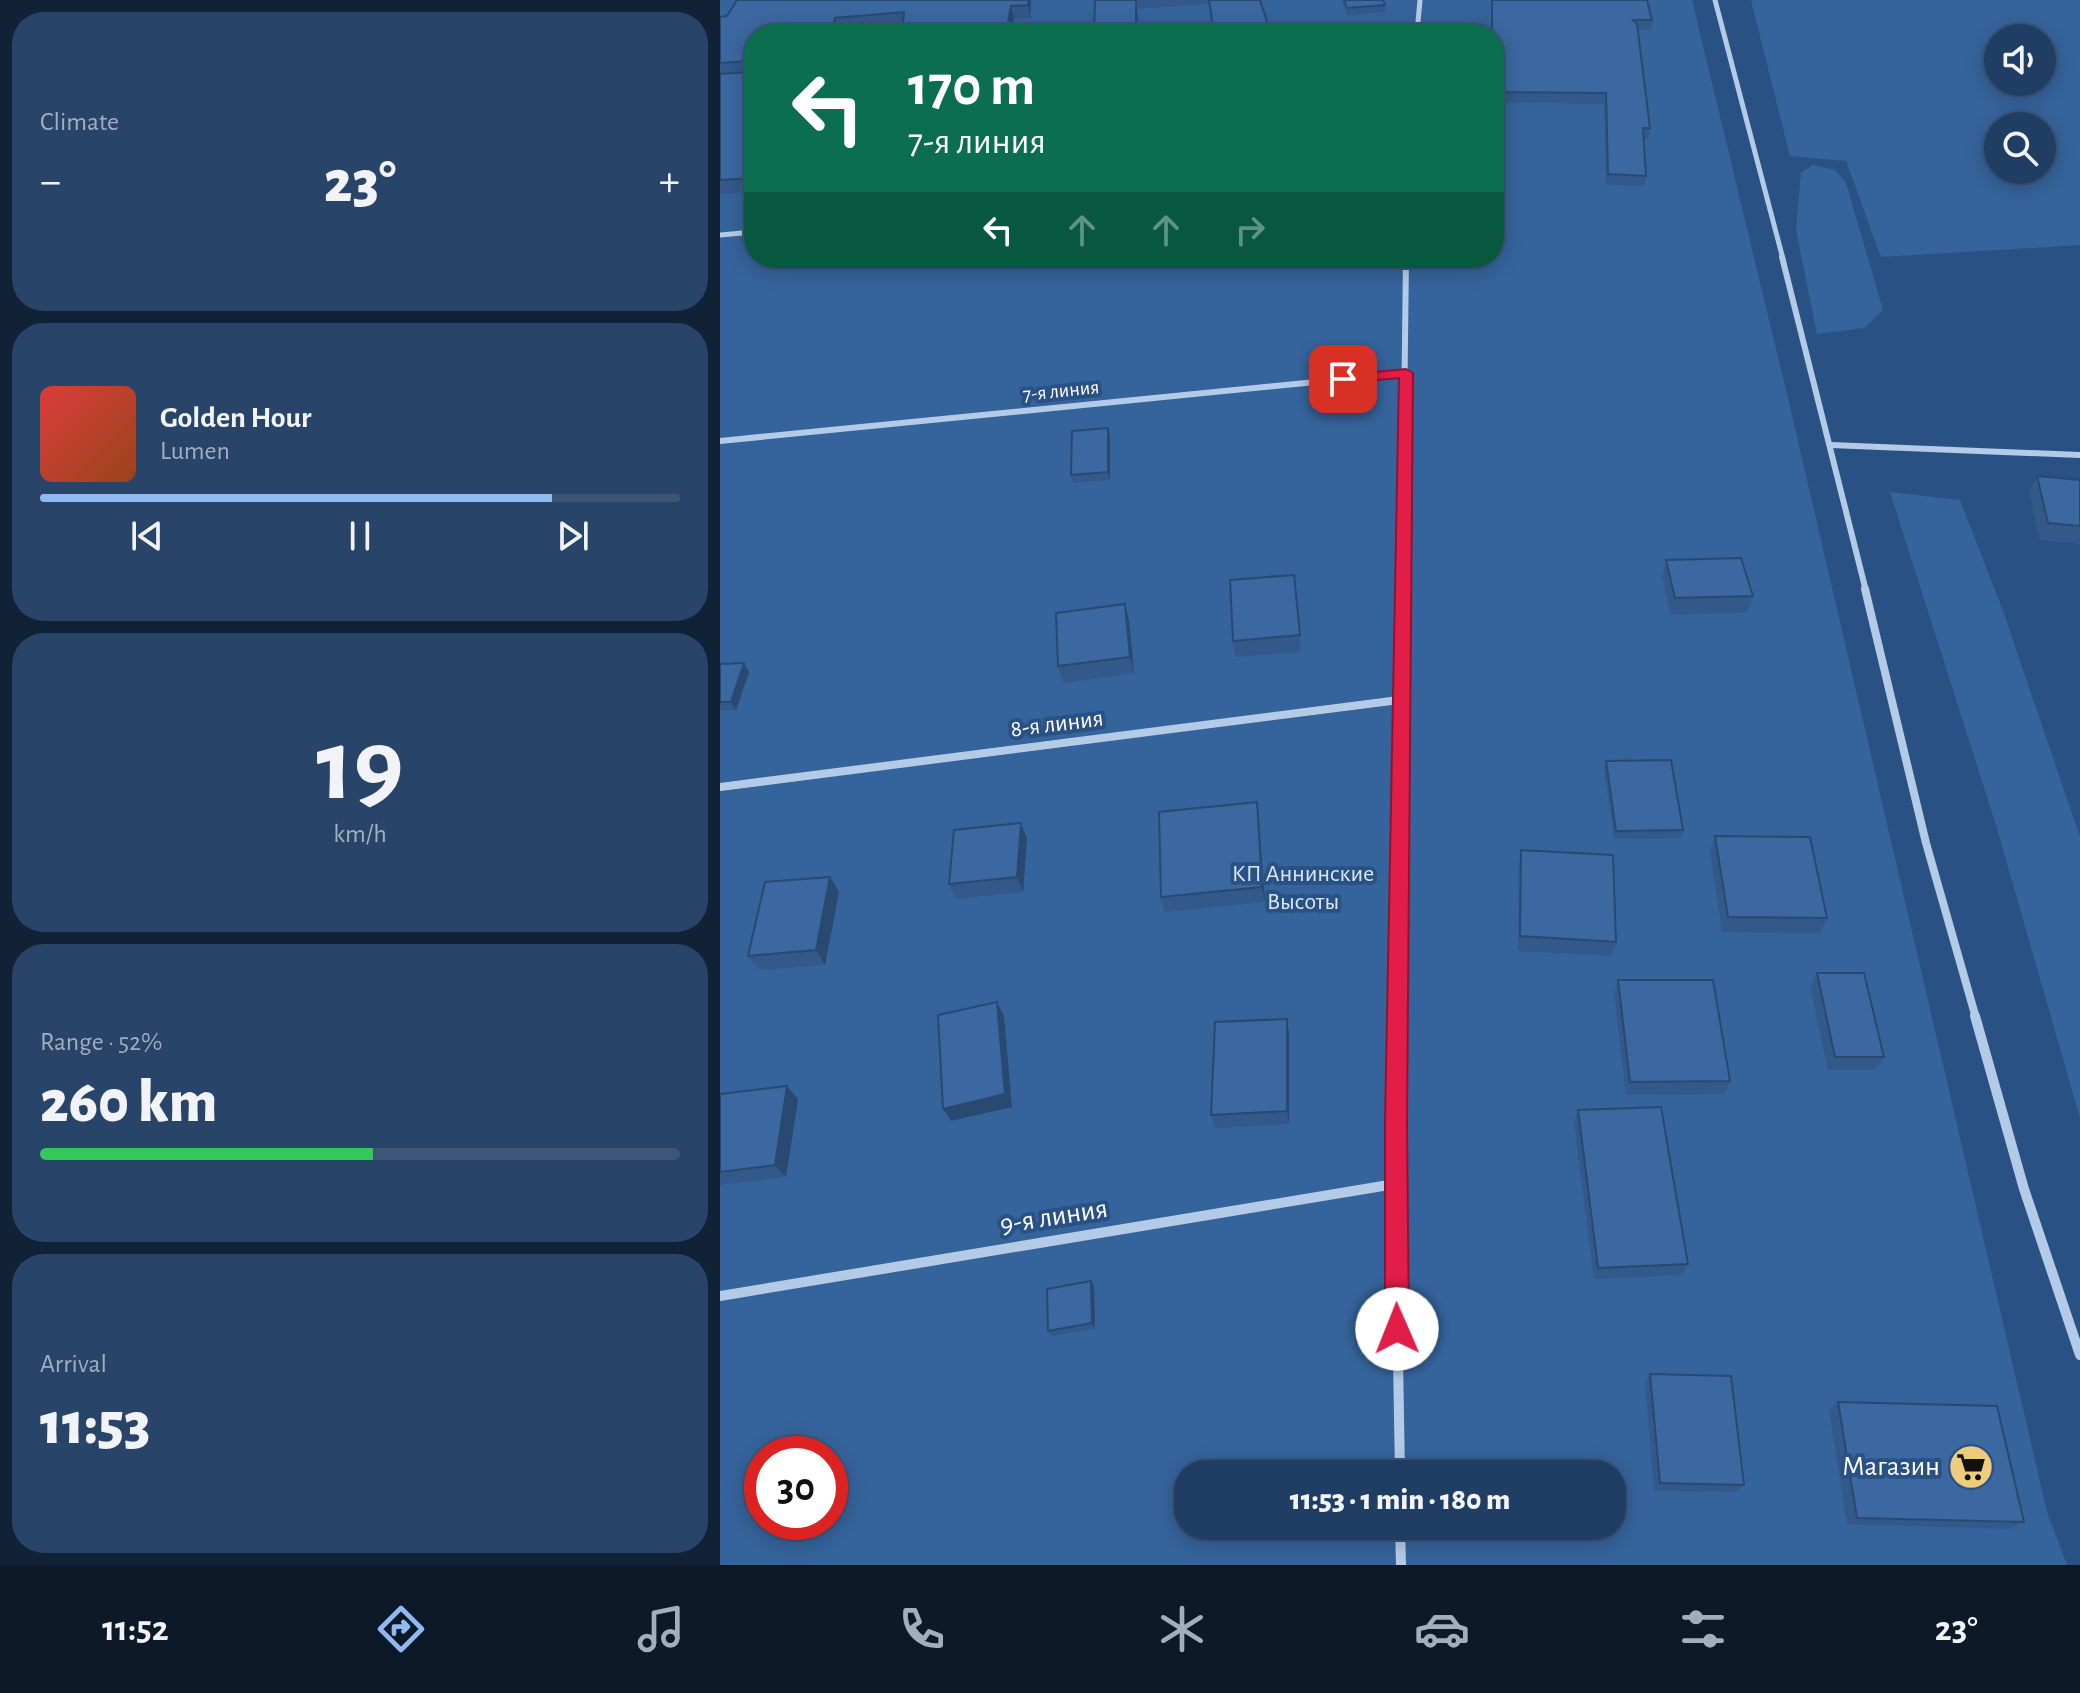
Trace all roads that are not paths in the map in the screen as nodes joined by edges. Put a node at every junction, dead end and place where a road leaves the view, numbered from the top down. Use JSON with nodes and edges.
{"nodes":[{"id":1,"x":1420,"y":0,"type":"edge"},
{"id":2,"x":1715,"y":0,"type":"edge"},
{"id":3,"x":1418,"y":24,"type":"edge"},
{"id":4,"x":744,"y":233,"type":"edge"},
{"id":5,"x":720,"y":235,"type":"edge"},
{"id":6,"x":1406,"y":268,"type":"edge"},
{"id":7,"x":1406,"y":373,"type":"junction"},
{"id":8,"x":720,"y":441,"type":"edge"},
{"id":9,"x":1831,"y":445,"type":"junction"},
{"id":10,"x":2080,"y":455,"type":"edge"},
{"id":11,"x":1399,"y":700,"type":"junction"},
{"id":12,"x":720,"y":787,"type":"edge"},
{"id":13,"x":1395,"y":1184,"type":"junction"},
{"id":14,"x":720,"y":1296,"type":"edge"},
{"id":15,"x":2080,"y":1355,"type":"edge"},
{"id":16,"x":1400,"y":1460,"type":"edge"},
{"id":17,"x":1400,"y":1540,"type":"edge"},
{"id":18,"x":1401,"y":1565,"type":"edge"}],
"edges":[{"from":1,"to":3,"type":"street"},
{"from":2,"to":9,"type":"street"},
{"from":4,"to":5,"type":"street"},
{"from":6,"to":7,"type":"street"},
{"from":7,"to":8,"type":"street","name":"7-я линия"},
{"from":7,"to":11,"type":"street"},
{"from":9,"to":10,"type":"street"},
{"from":9,"to":15,"type":"street"},
{"from":11,"to":12,"type":"street","name":"8-я линия"},
{"from":11,"to":13,"type":"street"},
{"from":13,"to":14,"type":"street","name":"9-я линия"},
{"from":13,"to":16,"type":"street"},
{"from":17,"to":18,"type":"street"}]}
